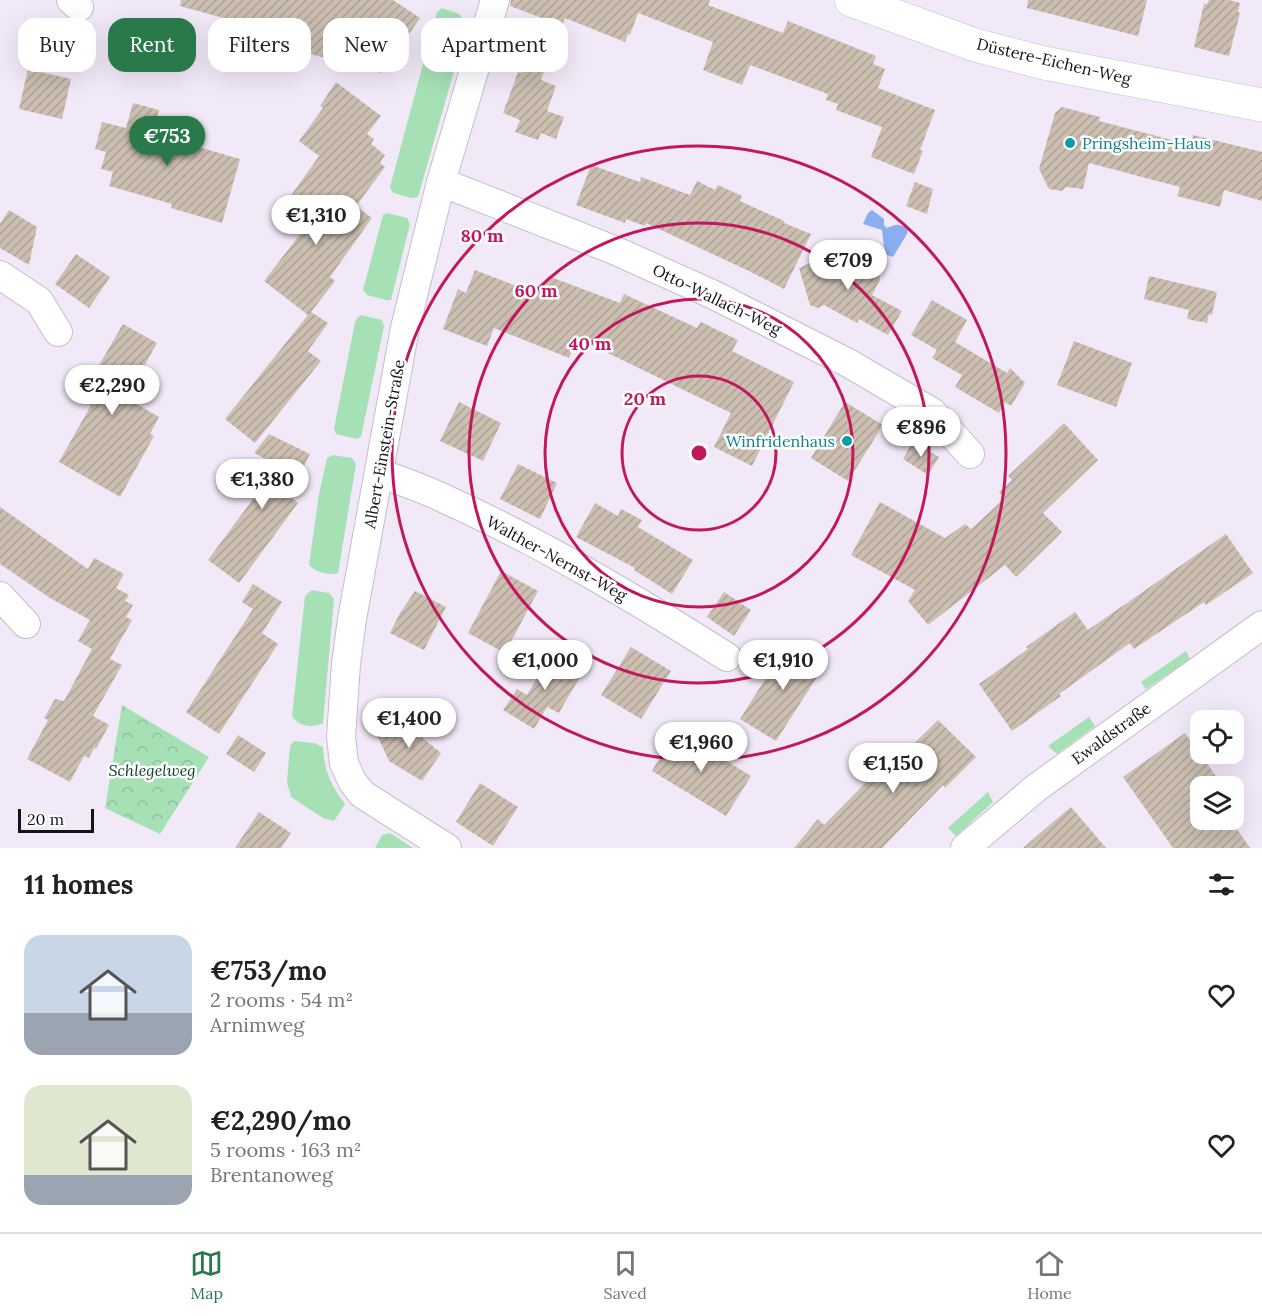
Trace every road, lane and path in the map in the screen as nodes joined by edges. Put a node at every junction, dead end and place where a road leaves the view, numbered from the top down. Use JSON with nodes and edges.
{"nodes":[{"id":1,"x":495,"y":0,"type":"edge"},
{"id":2,"x":851,"y":0,"type":"edge"},
{"id":3,"x":1262,"y":105,"type":"edge"},
{"id":4,"x":441,"y":182,"type":"junction"},
{"id":5,"x":0,"y":275,"type":"edge"},
{"id":6,"x":58,"y":332,"type":"dead end"},
{"id":7,"x":970,"y":454,"type":"dead end"},
{"id":8,"x":379,"y":472,"type":"junction"},
{"id":9,"x":0,"y":596,"type":"edge"},
{"id":10,"x":26,"y":624,"type":"dead end"},
{"id":11,"x":1262,"y":625,"type":"edge"},
{"id":12,"x":728,"y":657,"type":"dead end"},
{"id":13,"x":447,"y":848,"type":"edge"},
{"id":14,"x":965,"y":848,"type":"edge"}],
"edges":[{"from":1,"to":4,"type":"street","name":"Albert-Einstein-Straße"},
{"from":2,"to":3,"type":"street","name":"Düstere-Eichen-Weg"},
{"from":4,"to":7,"type":"street","name":"Otto-Wallach-Weg"},
{"from":4,"to":8,"type":"street","name":"Albert-Einstein-Straße"},
{"from":5,"to":6,"type":"street"},
{"from":8,"to":12,"type":"street","name":"Walther-Nernst-Weg"},
{"from":8,"to":13,"type":"street","name":"Albert-Einstein-Straße"},
{"from":9,"to":10,"type":"street"},
{"from":11,"to":14,"type":"street","name":"Ewaldstraße"}]}
